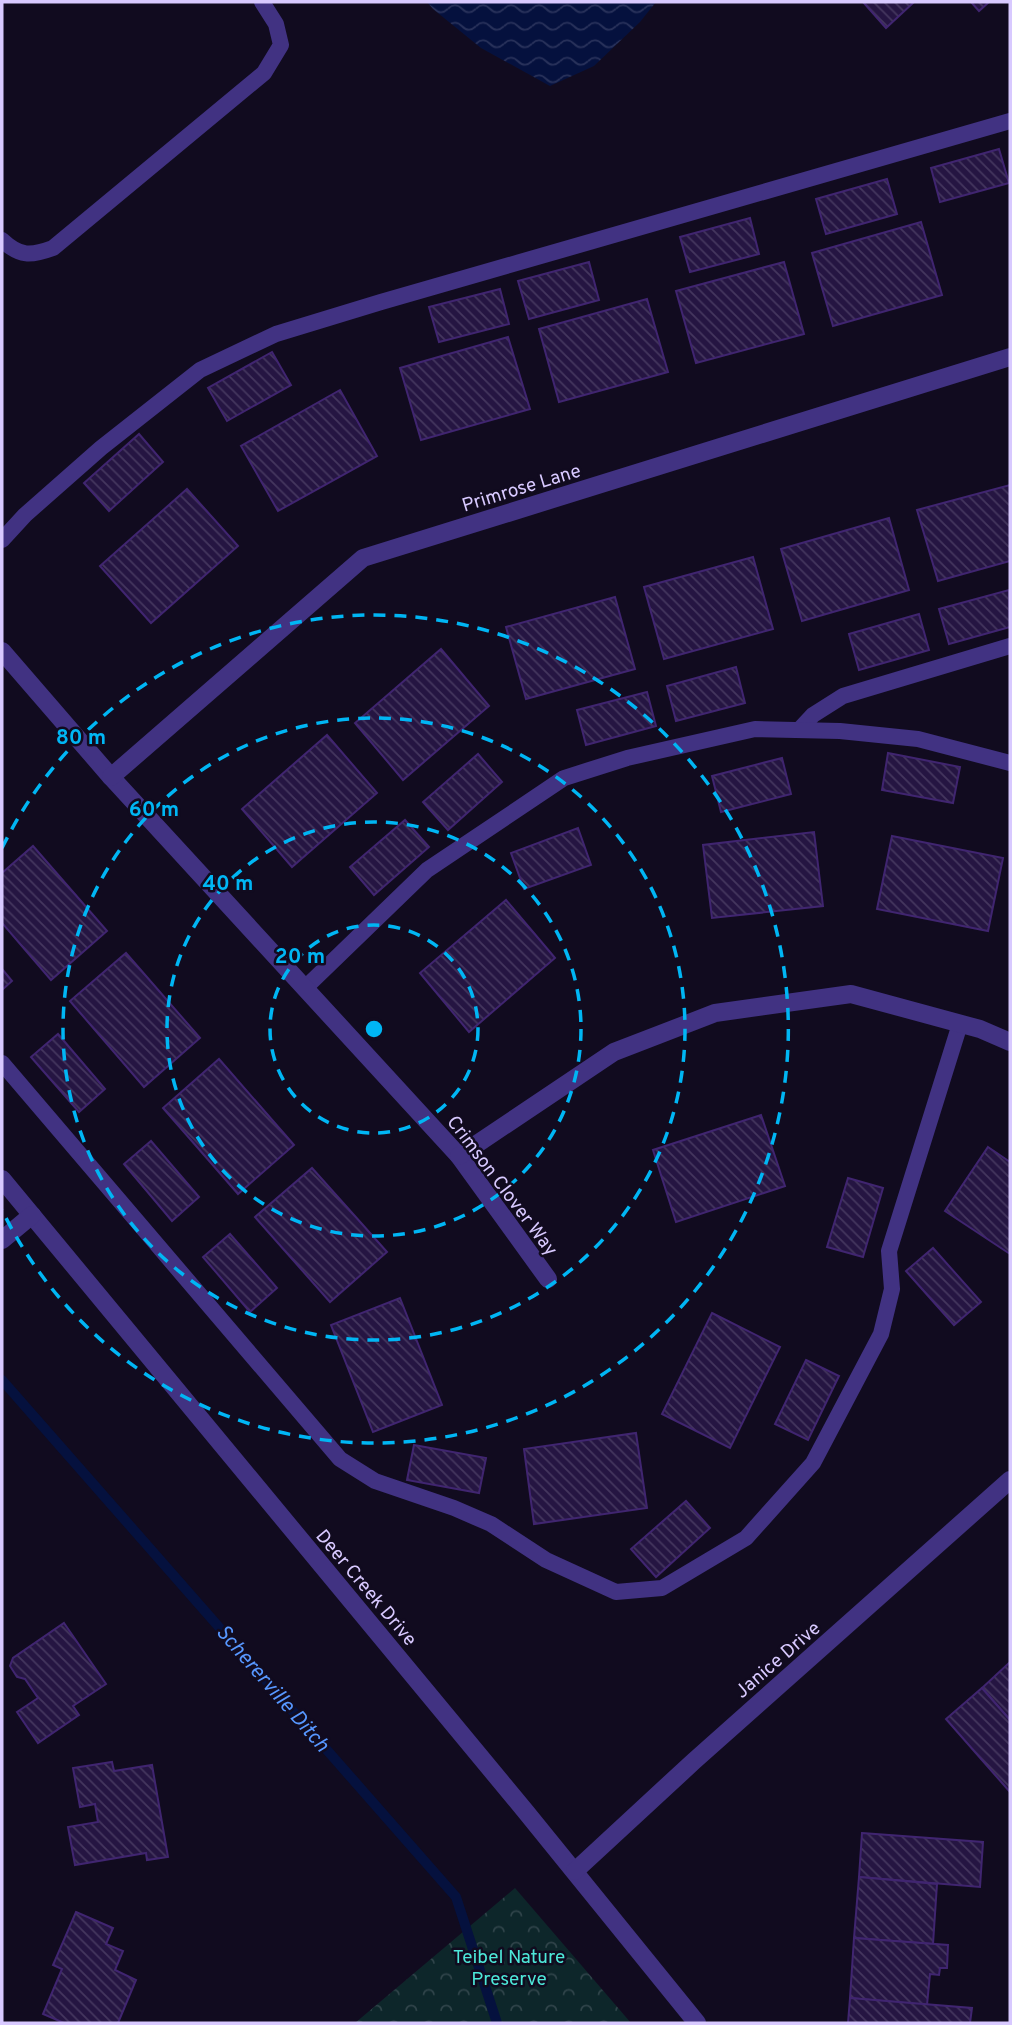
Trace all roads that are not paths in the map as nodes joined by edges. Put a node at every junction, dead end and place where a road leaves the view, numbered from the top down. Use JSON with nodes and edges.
{"nodes":[{"id":1,"x":262,"y":2,"type":"edge"},
{"id":2,"x":1010,"y":121,"type":"edge"},
{"id":3,"x":2,"y":240,"type":"edge"},
{"id":4,"x":1010,"y":358,"type":"edge"},
{"id":5,"x":2,"y":540,"type":"edge"},
{"id":6,"x":1010,"y":646,"type":"edge"},
{"id":7,"x":2,"y":651,"type":"edge"},
{"id":8,"x":799,"y":730,"type":"junction"},
{"id":9,"x":1010,"y":763,"type":"edge"},
{"id":10,"x":111,"y":777,"type":"junction"},
{"id":11,"x":305,"y":988,"type":"junction"},
{"id":12,"x":960,"y":1024,"type":"junction"},
{"id":13,"x":1010,"y":1042,"type":"edge"},
{"id":14,"x":2,"y":1063,"type":"edge"},
{"id":15,"x":459,"y":1156,"type":"junction"},
{"id":16,"x":2,"y":1179,"type":"edge"},
{"id":17,"x":32,"y":1214,"type":"junction"},
{"id":18,"x":2,"y":1240,"type":"edge"},
{"id":19,"x":548,"y":1279,"type":"dead end"},
{"id":20,"x":1010,"y":1480,"type":"edge"},
{"id":21,"x":575,"y":1871,"type":"junction"},
{"id":22,"x":697,"y":2023,"type":"edge"}],
"edges":[{"from":1,"to":3,"type":"lane"},
{"from":2,"to":5,"type":"lane"},
{"from":4,"to":10,"type":"street","name":"Primrose Lane"},
{"from":6,"to":8,"type":"lane"},
{"from":7,"to":10,"type":"street","name":"Crimson Clover Way"},
{"from":8,"to":9,"type":"lane"},
{"from":8,"to":11,"type":"lane"},
{"from":10,"to":11,"type":"street","name":"Crimson Clover Way"},
{"from":11,"to":15,"type":"street","name":"Crimson Clover Way"},
{"from":12,"to":13,"type":"street"},
{"from":12,"to":14,"type":"lane"},
{"from":12,"to":15,"type":"street"},
{"from":15,"to":19,"type":"street","name":"Crimson Clover Way"},
{"from":16,"to":17,"type":"street","name":"Deer Creek Drive"},
{"from":17,"to":18,"type":"street"},
{"from":17,"to":21,"type":"street","name":"Deer Creek Drive"},
{"from":20,"to":21,"type":"street","name":"Janice Drive"},
{"from":21,"to":22,"type":"street","name":"Deer Creek Drive"}]}
